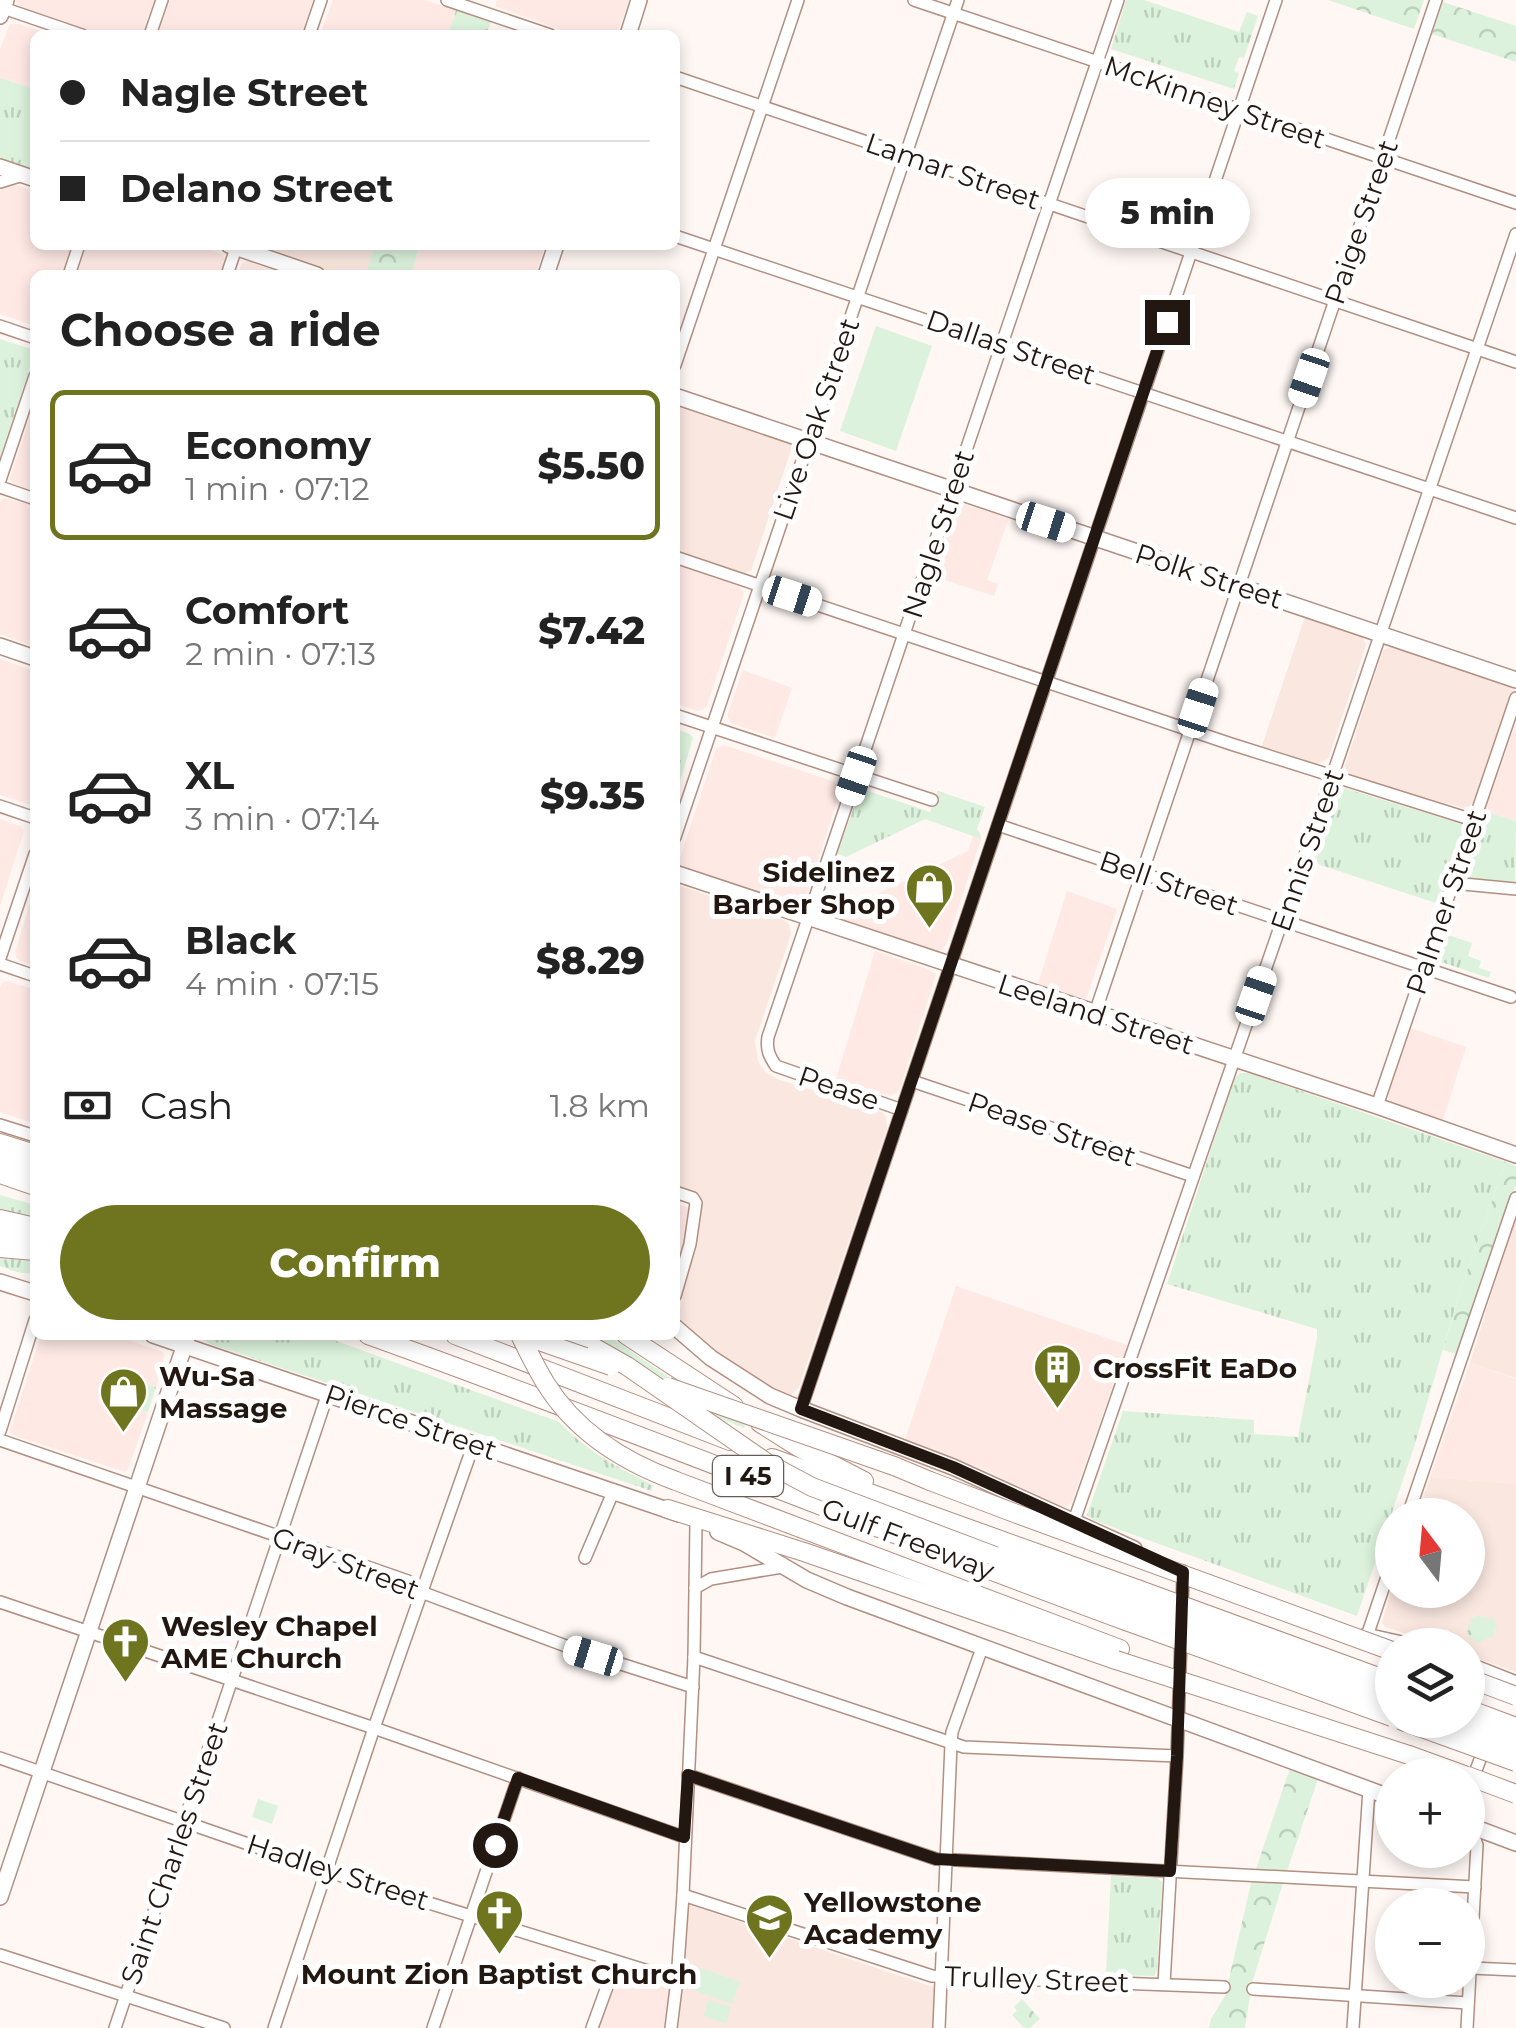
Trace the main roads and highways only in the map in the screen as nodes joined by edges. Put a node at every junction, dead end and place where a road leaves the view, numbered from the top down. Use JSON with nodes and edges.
{"nodes":[{"id":1,"x":640,"y":0,"type":"edge"},
{"id":2,"x":630,"y":30,"type":"edge"},
{"id":3,"x":0,"y":167,"type":"edge"},
{"id":4,"x":29,"y":177,"type":"edge"},
{"id":5,"x":245,"y":250,"type":"edge"},
{"id":6,"x":303,"y":270,"type":"edge"},
{"id":7,"x":680,"y":398,"type":"edge"},
{"id":8,"x":0,"y":646,"type":"edge"},
{"id":9,"x":30,"y":656,"type":"edge"},
{"id":10,"x":1516,"y":680,"type":"edge"},
{"id":11,"x":680,"y":875,"type":"edge"},
{"id":12,"x":0,"y":1143,"type":"edge"},
{"id":13,"x":30,"y":1152,"type":"edge"},
{"id":14,"x":1516,"y":1155,"type":"edge"},
{"id":15,"x":0,"y":1160,"type":"edge"},
{"id":16,"x":30,"y":1169,"type":"edge"},
{"id":17,"x":0,"y":1174,"type":"edge"},
{"id":18,"x":30,"y":1184,"type":"edge"},
{"id":19,"x":0,"y":1219,"type":"edge"},
{"id":20,"x":30,"y":1226,"type":"edge"},
{"id":21,"x":0,"y":1233,"type":"edge"},
{"id":22,"x":30,"y":1237,"type":"edge"},
{"id":23,"x":0,"y":1248,"type":"edge"},
{"id":24,"x":30,"y":1251,"type":"edge"},
{"id":25,"x":0,"y":1282,"type":"edge"},
{"id":26,"x":30,"y":1292,"type":"edge"},
{"id":27,"x":680,"y":1331,"type":"edge"},
{"id":28,"x":186,"y":1340,"type":"edge"},
{"id":29,"x":382,"y":1340,"type":"edge"},
{"id":30,"x":468,"y":1340,"type":"edge"},
{"id":31,"x":524,"y":1340,"type":"edge"},
{"id":32,"x":535,"y":1340,"type":"edge"},
{"id":33,"x":579,"y":1340,"type":"edge"},
{"id":34,"x":634,"y":1340,"type":"edge"},
{"id":35,"x":654,"y":1340,"type":"edge"},
{"id":36,"x":694,"y":1380,"type":"junction"},
{"id":37,"x":908,"y":1506,"type":"junction"},
{"id":38,"x":668,"y":1509,"type":"junction"},
{"id":39,"x":1131,"y":1605,"type":"junction"},
{"id":40,"x":1375,"y":1638,"type":"edge"},
{"id":41,"x":1375,"y":1645,"type":"edge"},
{"id":42,"x":1118,"y":1654,"type":"junction"},
{"id":43,"x":1485,"y":1673,"type":"edge"},
{"id":44,"x":1375,"y":1677,"type":"edge"},
{"id":45,"x":1485,"y":1681,"type":"edge"},
{"id":46,"x":1514,"y":1687,"type":"edge"},
{"id":47,"x":1375,"y":1694,"type":"edge"},
{"id":48,"x":1375,"y":1710,"type":"edge"},
{"id":49,"x":1485,"y":1715,"type":"edge"},
{"id":50,"x":1516,"y":1726,"type":"edge"},
{"id":51,"x":1485,"y":1734,"type":"edge"},
{"id":52,"x":1449,"y":1738,"type":"edge"},
{"id":53,"x":1516,"y":1745,"type":"edge"},
{"id":54,"x":1417,"y":1758,"type":"edge"},
{"id":55,"x":1516,"y":1762,"type":"edge"},
{"id":56,"x":1485,"y":1783,"type":"edge"},
{"id":57,"x":1375,"y":1792,"type":"edge"},
{"id":58,"x":1516,"y":1794,"type":"edge"},
{"id":59,"x":1485,"y":1830,"type":"edge"},
{"id":60,"x":1516,"y":1843,"type":"edge"},
{"id":61,"x":0,"y":1897,"type":"edge"}],
"edges":[{"from":1,"to":2,"type":"main road"},
{"from":3,"to":4,"type":"main road"},
{"from":5,"to":6,"type":"main road"},
{"from":7,"to":10,"type":"main road","name":"Polk Street"},
{"from":8,"to":9,"type":"main road"},
{"from":11,"to":14,"type":"main road","name":"Leeland Street"},
{"from":12,"to":13,"type":"highway"},
{"from":15,"to":16,"type":"highway"},
{"from":17,"to":18,"type":"highway"},
{"from":19,"to":20,"type":"highway"},
{"from":21,"to":22,"type":"highway"},
{"from":23,"to":24,"type":"highway"},
{"from":25,"to":26,"type":"main road"},
{"from":27,"to":40,"type":"main road"},
{"from":28,"to":38,"type":"main road","name":"Pierce Street"},
{"from":28,"to":61,"type":"main road"},
{"from":29,"to":39,"type":"highway","name":"Gulf Freeway","number":"I 45"},
{"from":30,"to":37,"type":"highway","name":"Gulf Freeway","number":"I 45"},
{"from":31,"to":42,"type":"highway","bridge":true},
{"from":32,"to":41,"type":"highway","bridge":true},
{"from":33,"to":39,"type":"highway","name":"Gulf Freeway","number":"I 45","bridge":true},
{"from":34,"to":36,"type":"highway"},
{"from":35,"to":36,"type":"highway"},
{"from":36,"to":37,"type":"highway"},
{"from":37,"to":39,"type":"highway","name":"Gulf Freeway","number":"I 45"},
{"from":38,"to":42,"type":"highway"},
{"from":38,"to":57,"type":"main road","name":"Pierce Street"},
{"from":39,"to":44,"type":"highway","name":"Gulf Freeway","number":"I 45","bridge":true},
{"from":39,"to":47,"type":"highway","name":"Gulf Freeway","number":"I 45","bridge":true},
{"from":39,"to":48,"type":"highway","name":"Gulf Freeway","number":"I 45","bridge":true},
{"from":42,"to":54,"type":"highway","bridge":true},
{"from":43,"to":46,"type":"main road"},
{"from":45,"to":46,"type":"highway","bridge":true},
{"from":49,"to":50,"type":"highway","bridge":true},
{"from":51,"to":53,"type":"highway","bridge":true},
{"from":52,"to":55,"type":"highway","name":"Gulf Freeway","number":"I 45","bridge":true},
{"from":56,"to":58,"type":"highway","bridge":true},
{"from":59,"to":60,"type":"main road"}]}
